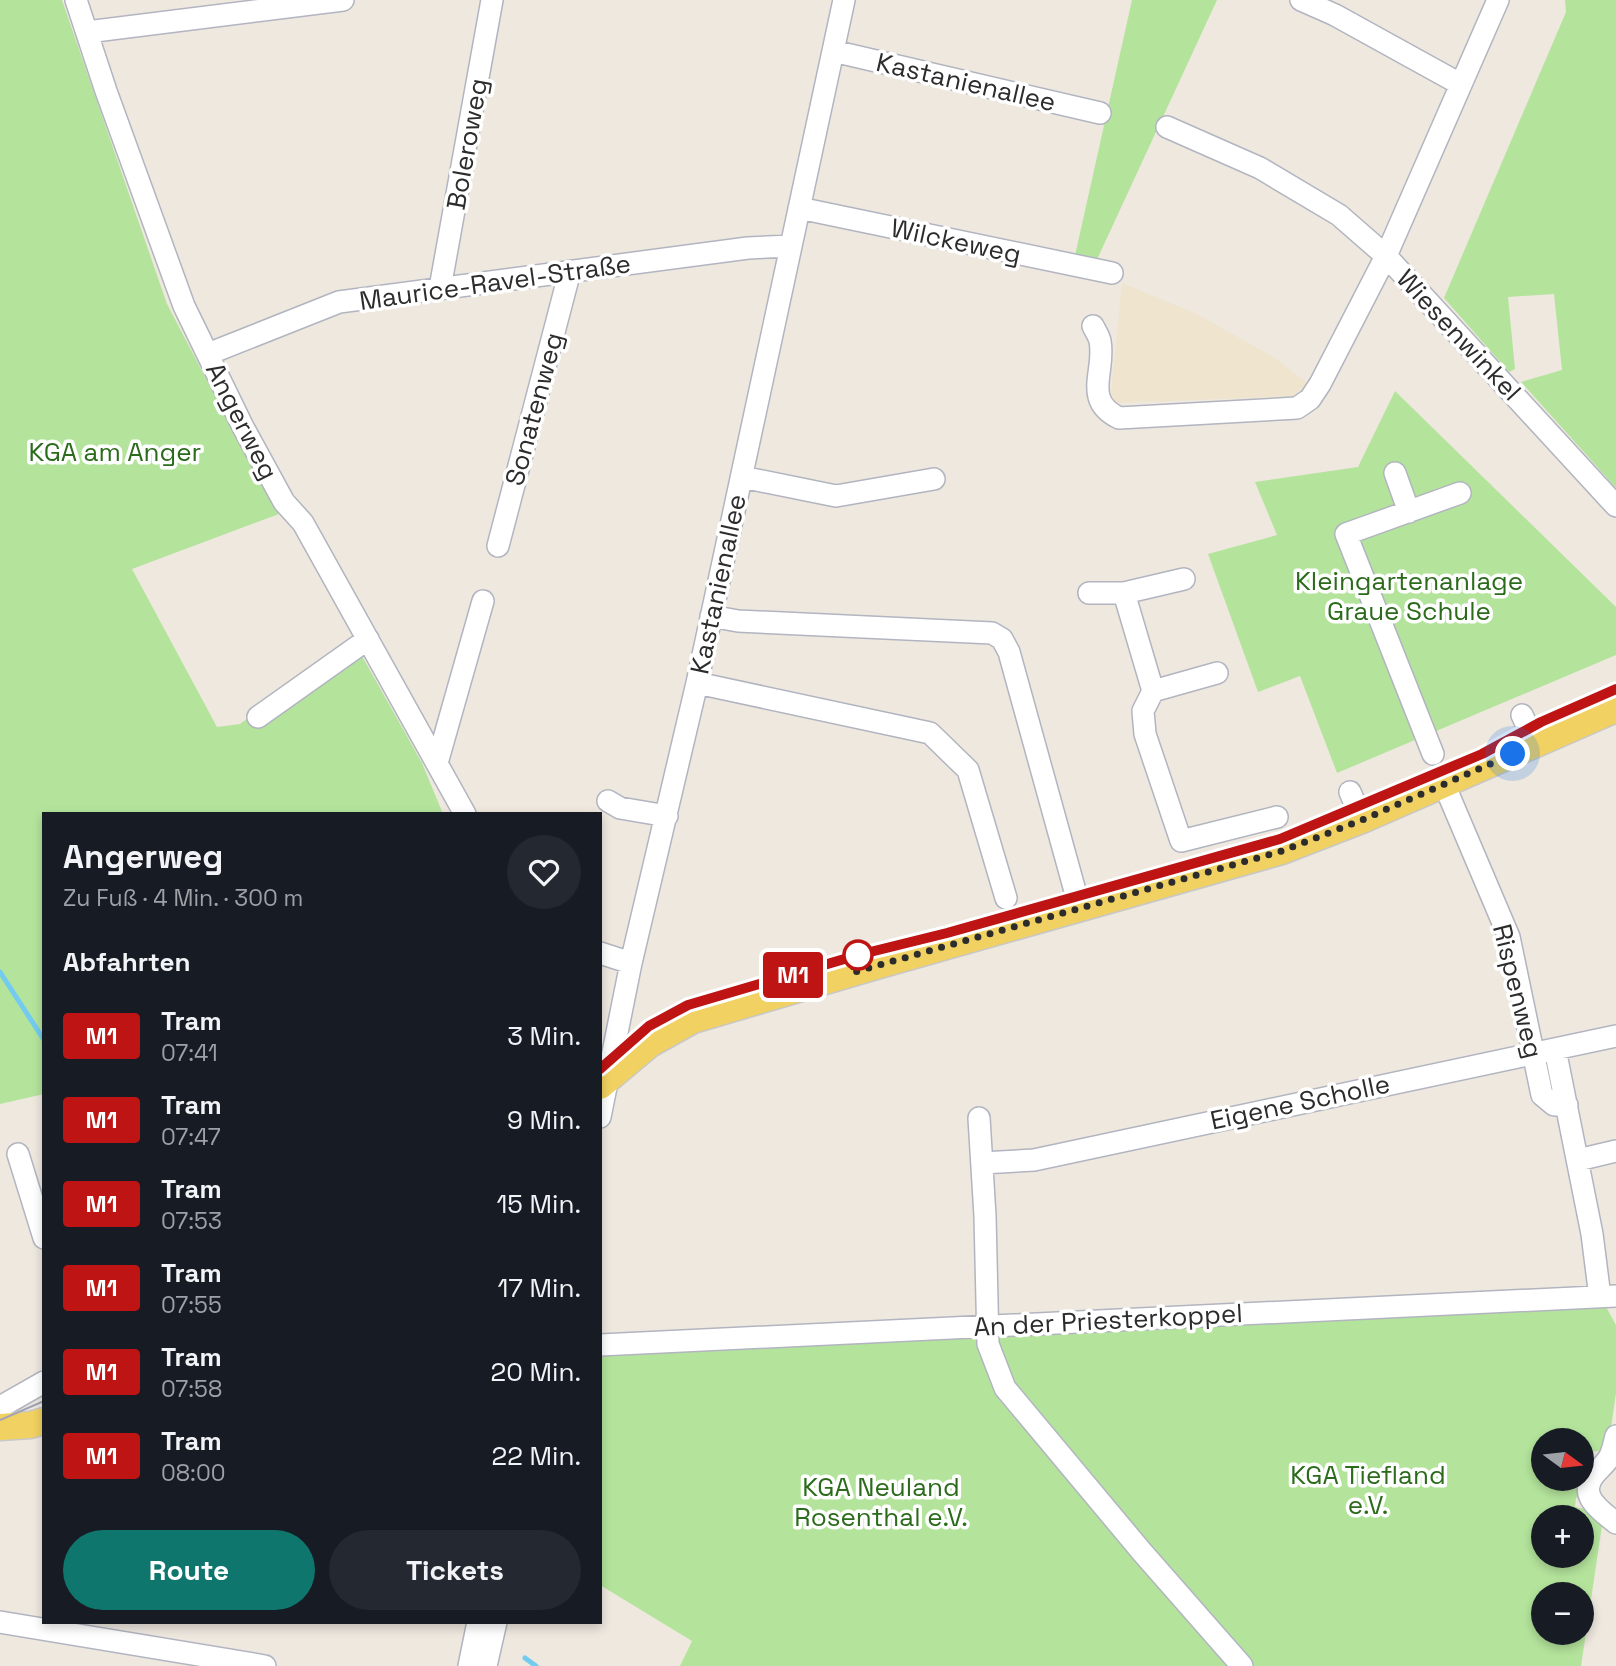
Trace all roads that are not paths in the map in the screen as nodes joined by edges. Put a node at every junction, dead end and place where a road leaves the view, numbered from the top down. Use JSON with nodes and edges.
{"nodes":[{"id":1,"x":76,"y":0,"type":"edge"},
{"id":2,"x":343,"y":0,"type":"edge"},
{"id":3,"x":492,"y":0,"type":"edge"},
{"id":4,"x":844,"y":0,"type":"edge"},
{"id":5,"x":1301,"y":0,"type":"edge"},
{"id":6,"x":1498,"y":0,"type":"edge"},
{"id":7,"x":87,"y":32,"type":"junction"},
{"id":8,"x":833,"y":51,"type":"junction"},
{"id":9,"x":1460,"y":84,"type":"junction"},
{"id":10,"x":1100,"y":113,"type":"dead end"},
{"id":11,"x":1167,"y":127,"type":"dead end"},
{"id":12,"x":799,"y":208,"type":"junction"},
{"id":13,"x":791,"y":246,"type":"junction"},
{"id":14,"x":1386,"y":256,"type":"junction"},
{"id":15,"x":570,"y":271,"type":"junction"},
{"id":16,"x":1112,"y":273,"type":"dead end"},
{"id":17,"x":440,"y":288,"type":"junction"},
{"id":18,"x":1093,"y":326,"type":"dead end"},
{"id":19,"x":208,"y":354,"type":"junction"},
{"id":20,"x":1395,"y":473,"type":"dead end"},
{"id":21,"x":741,"y":477,"type":"junction"},
{"id":22,"x":934,"y":480,"type":"dead end"},
{"id":23,"x":1460,"y":494,"type":"dead end"},
{"id":24,"x":1616,"y":506,"type":"edge"},
{"id":25,"x":1409,"y":512,"type":"junction"},
{"id":26,"x":498,"y":546,"type":"dead end"},
{"id":27,"x":1184,"y":579,"type":"dead end"},
{"id":28,"x":1089,"y":593,"type":"dead end"},
{"id":29,"x":1124,"y":593,"type":"junction"},
{"id":30,"x":483,"y":601,"type":"dead end"},
{"id":31,"x":711,"y":616,"type":"junction"},
{"id":32,"x":368,"y":639,"type":"junction"},
{"id":33,"x":1217,"y":673,"type":"dead end"},
{"id":34,"x":698,"y":683,"type":"junction"},
{"id":35,"x":1153,"y":691,"type":"junction"},
{"id":36,"x":1616,"y":709,"type":"edge"},
{"id":37,"x":1522,"y":715,"type":"dead end"},
{"id":38,"x":258,"y":716,"type":"dead end"},
{"id":39,"x":1536,"y":745,"type":"junction"},
{"id":40,"x":1433,"y":754,"type":"dead end"},
{"id":41,"x":437,"y":763,"type":"junction"},
{"id":42,"x":1444,"y":784,"type":"junction"},
{"id":43,"x":1350,"y":792,"type":"dead end"},
{"id":44,"x":608,"y":801,"type":"dead end"},
{"id":45,"x":464,"y":812,"type":"edge"},
{"id":46,"x":667,"y":816,"type":"junction"},
{"id":47,"x":1277,"y":817,"type":"dead end"},
{"id":48,"x":1362,"y":820,"type":"junction"},
{"id":49,"x":1006,"y":898,"type":"dead end"},
{"id":50,"x":1080,"y":909,"type":"junction"},
{"id":51,"x":602,"y":954,"type":"edge"},
{"id":52,"x":631,"y":963,"type":"junction"},
{"id":53,"x":1616,"y":1036,"type":"edge"},
{"id":54,"x":1555,"y":1049,"type":"junction"},
{"id":55,"x":1533,"y":1053,"type":"junction"},
{"id":56,"x":604,"y":1083,"type":"edge"},
{"id":57,"x":1567,"y":1105,"type":"junction"},
{"id":58,"x":979,"y":1118,"type":"dead end"},
{"id":59,"x":1616,"y":1151,"type":"edge"},
{"id":60,"x":18,"y":1154,"type":"dead end"},
{"id":61,"x":1578,"y":1160,"type":"junction"},
{"id":62,"x":982,"y":1163,"type":"junction"},
{"id":63,"x":42,"y":1232,"type":"edge"},
{"id":64,"x":1608,"y":1296,"type":"edge"},
{"id":65,"x":989,"y":1325,"type":"junction"},
{"id":66,"x":602,"y":1345,"type":"edge"},
{"id":67,"x":42,"y":1384,"type":"edge"},
{"id":68,"x":1,"y":1417,"type":"edge"},
{"id":69,"x":42,"y":1422,"type":"edge"},
{"id":70,"x":1616,"y":1436,"type":"edge"},
{"id":71,"x":1616,"y":1523,"type":"edge"},
{"id":72,"x":0,"y":1622,"type":"edge"},
{"id":73,"x":478,"y":1624,"type":"edge"},
{"id":74,"x":495,"y":1624,"type":"edge"},
{"id":75,"x":265,"y":1666,"type":"edge"},
{"id":76,"x":484,"y":1666,"type":"edge"},
{"id":77,"x":1242,"y":1666,"type":"edge"}],
"edges":[{"from":1,"to":7,"type":"street","name":"Angerweg"},
{"from":2,"to":7,"type":"street"},
{"from":3,"to":17,"type":"street","name":"Boleroweg"},
{"from":4,"to":8,"type":"street","name":"Kastanienallee"},
{"from":5,"to":9,"type":"street"},
{"from":6,"to":9,"type":"street"},
{"from":7,"to":19,"type":"street","name":"Angerweg"},
{"from":8,"to":10,"type":"street","name":"Kastanienallee"},
{"from":8,"to":12,"type":"street","name":"Kastanienallee"},
{"from":9,"to":14,"type":"street"},
{"from":11,"to":14,"type":"street"},
{"from":12,"to":13,"type":"street","name":"Kastanienallee"},
{"from":12,"to":16,"type":"street","name":"Wilckeweg"},
{"from":13,"to":15,"type":"street","name":"Maurice-Ravel-Straße"},
{"from":13,"to":21,"type":"street","name":"Kastanienallee"},
{"from":14,"to":18,"type":"street","name":"Wiesenwinkel"},
{"from":14,"to":24,"type":"street","name":"Wiesenwinkel"},
{"from":15,"to":17,"type":"street","name":"Maurice-Ravel-Straße"},
{"from":15,"to":26,"type":"street","name":"Sonatenweg"},
{"from":17,"to":19,"type":"street","name":"Maurice-Ravel-Straße"},
{"from":19,"to":32,"type":"street","name":"Angerweg"},
{"from":20,"to":25,"type":"street"},
{"from":21,"to":22,"type":"street"},
{"from":21,"to":31,"type":"street","name":"Kastanienallee"},
{"from":23,"to":25,"type":"street"},
{"from":25,"to":40,"type":"street"},
{"from":27,"to":29,"type":"street"},
{"from":28,"to":29,"type":"street"},
{"from":29,"to":35,"type":"street"},
{"from":30,"to":41,"type":"street"},
{"from":31,"to":34,"type":"street","name":"Kastanienallee"},
{"from":31,"to":50,"type":"street"},
{"from":32,"to":38,"type":"street"},
{"from":32,"to":41,"type":"street","name":"Angerweg"},
{"from":33,"to":35,"type":"street"},
{"from":34,"to":46,"type":"street","name":"Kastanienallee"},
{"from":34,"to":49,"type":"street"},
{"from":35,"to":47,"type":"street"},
{"from":36,"to":39,"type":"main road"},
{"from":37,"to":39,"type":"street"},
{"from":39,"to":42,"type":"main road"},
{"from":41,"to":45,"type":"street","name":"Angerweg"},
{"from":42,"to":48,"type":"main road"},
{"from":42,"to":55,"type":"street","name":"Rispenweg"},
{"from":43,"to":48,"type":"street"},
{"from":44,"to":46,"type":"street"},
{"from":46,"to":52,"type":"street","name":"Kastanienallee"},
{"from":48,"to":50,"type":"main road"},
{"from":50,"to":56,"type":"main road"},
{"from":51,"to":52,"type":"street"},
{"from":52,"to":56,"type":"street","name":"Kastanienallee"},
{"from":53,"to":54,"type":"street","name":"Eigene Scholle"},
{"from":54,"to":55,"type":"street","name":"Eigene Scholle"},
{"from":54,"to":57,"type":"street","name":"Rispenweg"},
{"from":55,"to":57,"type":"street","name":"Rispenweg"},
{"from":55,"to":62,"type":"street","name":"Eigene Scholle"},
{"from":57,"to":61,"type":"street","name":"Rispenweg"},
{"from":58,"to":62,"type":"street"},
{"from":59,"to":61,"type":"street"},
{"from":60,"to":63,"type":"street"},
{"from":61,"to":64,"type":"street","name":"Rispenweg"},
{"from":62,"to":65,"type":"street"},
{"from":64,"to":65,"type":"street","name":"An der Priesterkoppel"},
{"from":65,"to":66,"type":"street","name":"An der Priesterkoppel"},
{"from":65,"to":77,"type":"street"},
{"from":67,"to":68,"type":"street"},
{"from":68,"to":69,"type":"main road"},
{"from":70,"to":71,"type":"street"},
{"from":72,"to":75,"type":"street"},
{"from":73,"to":76,"type":"street"},
{"from":74,"to":76,"type":"street"}]}
